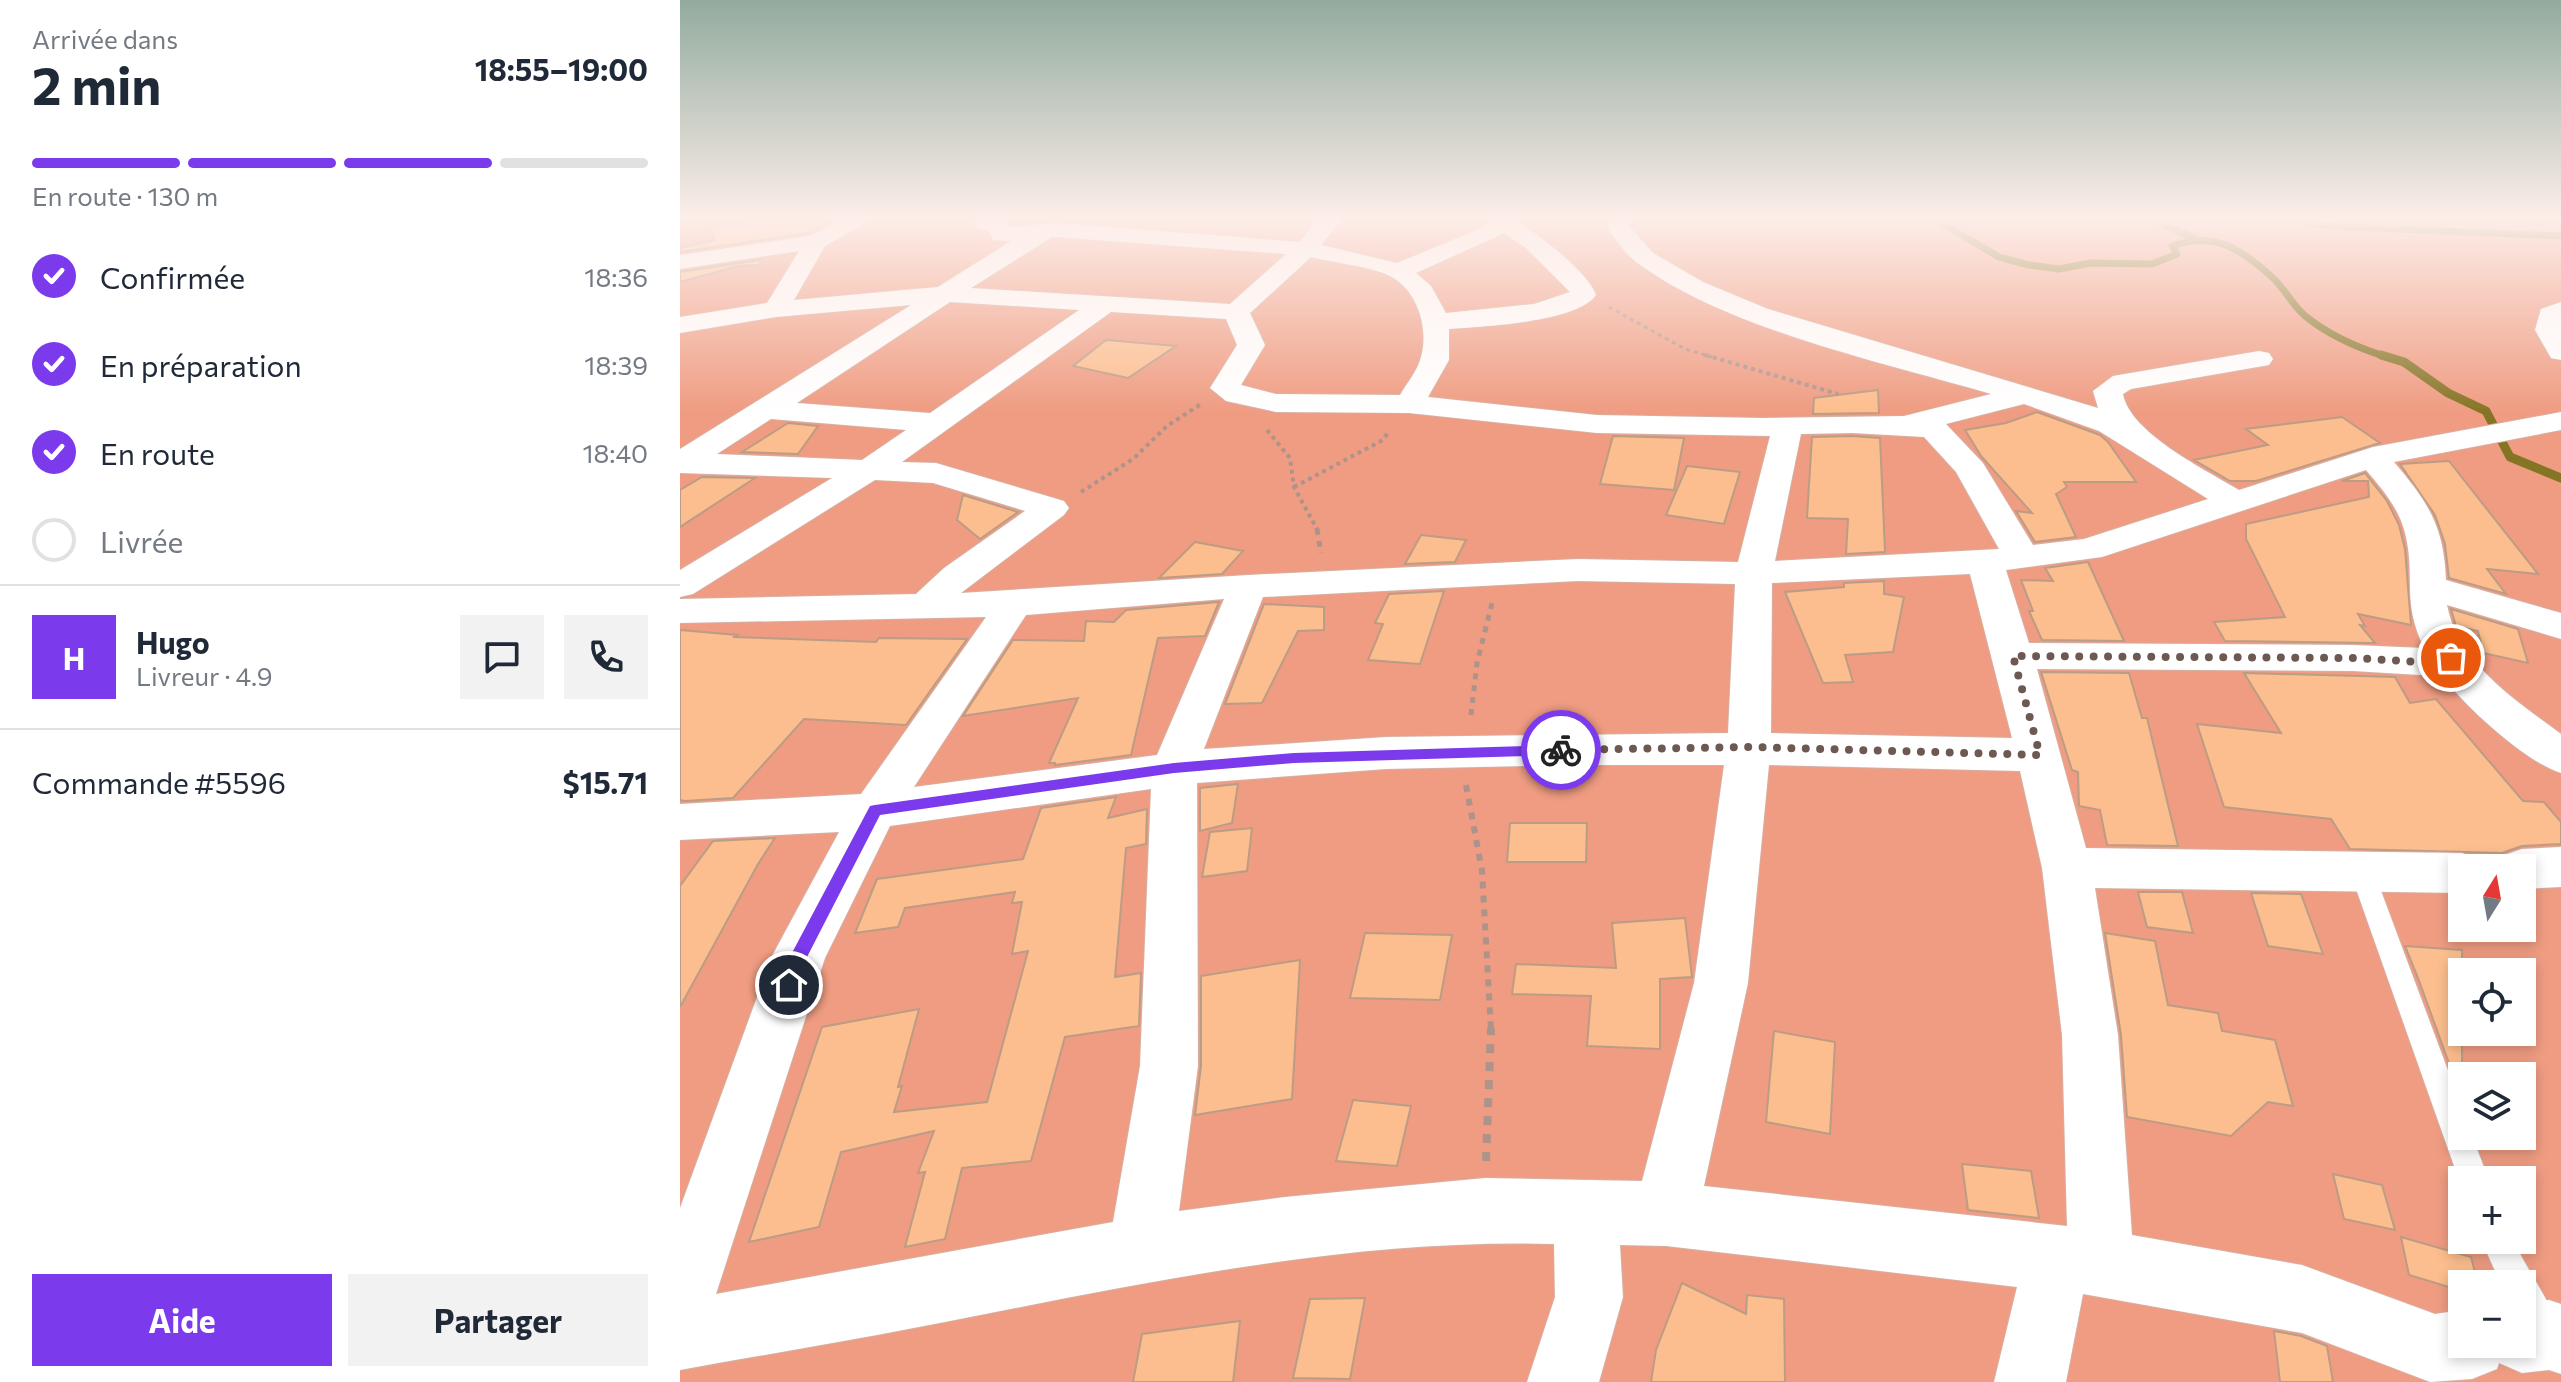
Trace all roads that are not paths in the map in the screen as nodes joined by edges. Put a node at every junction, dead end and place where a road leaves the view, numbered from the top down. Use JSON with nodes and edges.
{"nodes":[{"id":1,"x":792,"y":282,"type":"edge"},
{"id":2,"x":962,"y":282,"type":"edge"},
{"id":3,"x":1269,"y":282,"type":"edge"},
{"id":4,"x":1412,"y":282,"type":"edge"},
{"id":5,"x":1575,"y":282,"type":"edge"},
{"id":6,"x":1685,"y":282,"type":"edge"},
{"id":7,"x":945,"y":294,"type":"junction"},
{"id":8,"x":1105,"y":304,"type":"junction"},
{"id":9,"x":776,"y":309,"type":"junction"},
{"id":10,"x":2561,"y":310,"type":"edge"},
{"id":11,"x":1236,"y":312,"type":"junction"},
{"id":12,"x":1434,"y":322,"type":"junction"},
{"id":13,"x":680,"y":325,"type":"edge"},
{"id":14,"x":2561,"y":352,"type":"edge"},
{"id":15,"x":2259,"y":359,"type":"dead end"},
{"id":16,"x":2029,"y":394,"type":"junction"},
{"id":17,"x":1409,"y":404,"type":"junction"},
{"id":18,"x":766,"y":410,"type":"junction"},
{"id":19,"x":2561,"y":421,"type":"edge"},
{"id":20,"x":936,"y":423,"type":"junction"},
{"id":21,"x":1895,"y":424,"type":"junction"},
{"id":22,"x":1788,"y":425,"type":"junction"},
{"id":23,"x":2135,"y":439,"type":"junction"},
{"id":24,"x":2373,"y":457,"type":"junction"},
{"id":25,"x":681,"y":462,"type":"edge"},
{"id":26,"x":872,"y":468,"type":"junction"},
{"id":27,"x":2232,"y":500,"type":"junction"},
{"id":28,"x":2003,"y":560,"type":"junction"},
{"id":29,"x":1754,"y":573,"type":"junction"},
{"id":30,"x":680,"y":586,"type":"edge"},
{"id":31,"x":1248,"y":586,"type":"junction"},
{"id":32,"x":2426,"y":586,"type":"junction"},
{"id":33,"x":1014,"y":604,"type":"junction"},
{"id":34,"x":926,"y":606,"type":"junction"},
{"id":35,"x":680,"y":611,"type":"edge"},
{"id":36,"x":2561,"y":626,"type":"edge"},
{"id":37,"x":2013,"y":656,"type":"junction"},
{"id":38,"x":2451,"y":658,"type":"junction"},
{"id":39,"x":1749,"y":747,"type":"junction"},
{"id":40,"x":2040,"y":755,"type":"junction"},
{"id":41,"x":2561,"y":757,"type":"edge"},
{"id":42,"x":1174,"y":768,"type":"junction"},
{"id":43,"x":875,"y":810,"type":"junction"},
{"id":44,"x":680,"y":822,"type":"edge"},
{"id":45,"x":2561,"y":867,"type":"edge"},
{"id":46,"x":2067,"y":868,"type":"junction"},
{"id":47,"x":2536,"y":868,"type":"edge"},
{"id":48,"x":2362,"y":872,"type":"junction"},
{"id":49,"x":2448,"y":873,"type":"edge"},
{"id":50,"x":2469,"y":1166,"type":"edge"},
{"id":51,"x":1586,"y":1212,"type":"junction"},
{"id":52,"x":1666,"y":1214,"type":"junction"},
{"id":53,"x":1141,"y":1249,"type":"junction"},
{"id":54,"x":2079,"y":1262,"type":"junction"},
{"id":55,"x":680,"y":1300,"type":"edge"},
{"id":56,"x":680,"y":1335,"type":"edge"},
{"id":57,"x":2448,"y":1347,"type":"edge"},
{"id":58,"x":1563,"y":1382,"type":"edge"},
{"id":59,"x":2030,"y":1382,"type":"edge"}],
"edges":[{"from":1,"to":9,"type":"street"},
{"from":2,"to":7,"type":"street"},
{"from":3,"to":11,"type":"street"},
{"from":4,"to":12,"type":"street"},
{"from":5,"to":12,"type":"street"},
{"from":6,"to":16,"type":"street"},
{"from":7,"to":8,"type":"street"},
{"from":7,"to":9,"type":"street"},
{"from":7,"to":18,"type":"street"},
{"from":8,"to":11,"type":"street"},
{"from":8,"to":20,"type":"street"},
{"from":9,"to":13,"type":"street"},
{"from":10,"to":14,"type":"street"},
{"from":11,"to":17,"type":"street"},
{"from":12,"to":17,"type":"street"},
{"from":15,"to":23,"type":"street"},
{"from":16,"to":21,"type":"street"},
{"from":16,"to":23,"type":"street"},
{"from":17,"to":22,"type":"street"},
{"from":18,"to":20,"type":"street"},
{"from":18,"to":25,"type":"street"},
{"from":19,"to":24,"type":"street"},
{"from":20,"to":26,"type":"street"},
{"from":21,"to":22,"type":"street"},
{"from":21,"to":28,"type":"street"},
{"from":22,"to":29,"type":"street"},
{"from":23,"to":27,"type":"street"},
{"from":24,"to":27,"type":"street"},
{"from":24,"to":32,"type":"street"},
{"from":25,"to":26,"type":"street"},
{"from":26,"to":30,"type":"street"},
{"from":26,"to":34,"type":"street"},
{"from":27,"to":28,"type":"street"},
{"from":28,"to":29,"type":"street"},
{"from":28,"to":37,"type":"street"},
{"from":29,"to":31,"type":"street"},
{"from":29,"to":39,"type":"street"},
{"from":31,"to":33,"type":"street"},
{"from":31,"to":42,"type":"street"},
{"from":32,"to":36,"type":"street"},
{"from":32,"to":38,"type":"street"},
{"from":33,"to":34,"type":"street"},
{"from":33,"to":43,"type":"street"},
{"from":34,"to":35,"type":"street"},
{"from":37,"to":38,"type":"street"},
{"from":37,"to":40,"type":"street"},
{"from":38,"to":41,"type":"street"},
{"from":39,"to":40,"type":"street"},
{"from":39,"to":42,"type":"street"},
{"from":39,"to":52,"type":"street"},
{"from":40,"to":46,"type":"street"},
{"from":42,"to":43,"type":"street"},
{"from":42,"to":53,"type":"street"},
{"from":43,"to":44,"type":"street"},
{"from":43,"to":55,"type":"street"},
{"from":45,"to":47,"type":"street"},
{"from":46,"to":48,"type":"street"},
{"from":46,"to":54,"type":"street"},
{"from":48,"to":49,"type":"street"},
{"from":48,"to":50,"type":"lane"},
{"from":51,"to":52,"type":"street"},
{"from":51,"to":53,"type":"street"},
{"from":51,"to":58,"type":"street"},
{"from":52,"to":54,"type":"street"},
{"from":53,"to":56,"type":"street"},
{"from":54,"to":57,"type":"street"},
{"from":54,"to":59,"type":"street"}]}
